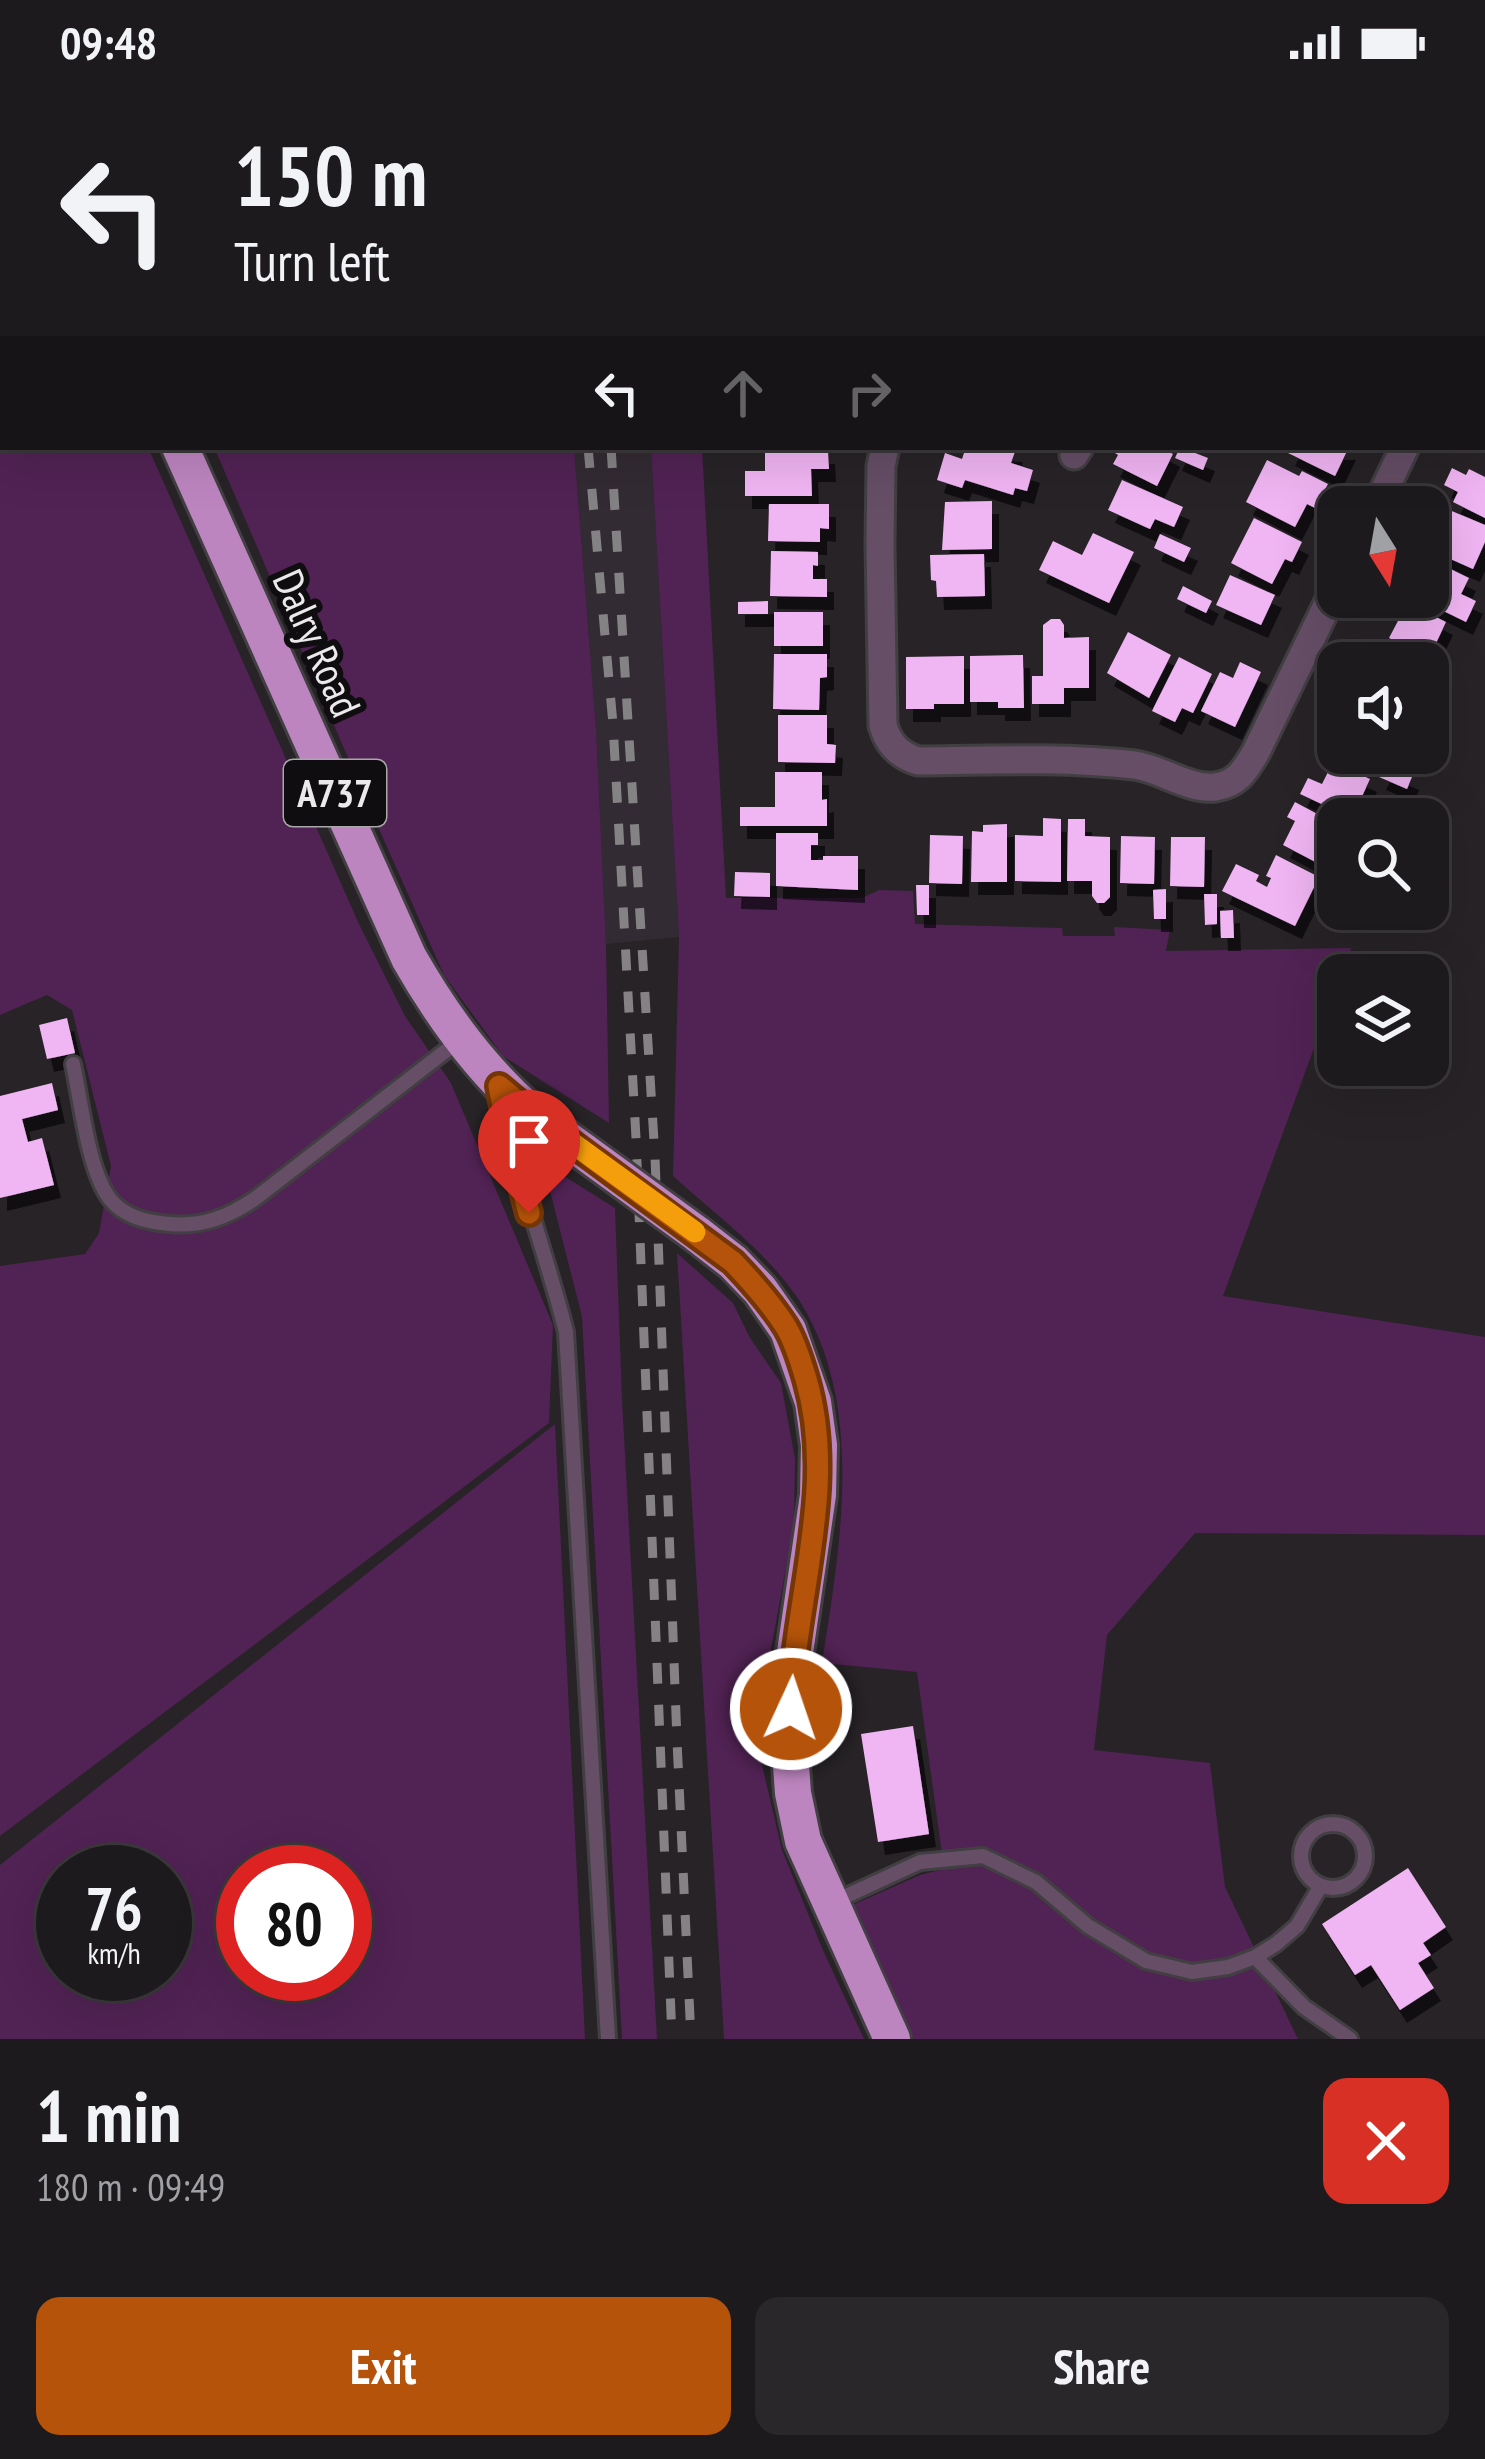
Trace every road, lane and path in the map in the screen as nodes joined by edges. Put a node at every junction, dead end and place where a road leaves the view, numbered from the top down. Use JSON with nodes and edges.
{"nodes":[{"id":1,"x":181,"y":450,"type":"edge"},
{"id":2,"x":884,"y":450,"type":"edge"},
{"id":3,"x":1404,"y":450,"type":"edge"},
{"id":4,"x":1386,"y":486,"type":"edge"},
{"id":5,"x":1321,"y":618,"type":"edge"},
{"id":6,"x":461,"y":1039,"type":"junction"},
{"id":7,"x":73,"y":1064,"type":"dead end"},
{"id":8,"x":499,"y":1086,"type":"junction"},
{"id":9,"x":1320,"y":1887,"type":"junction"},
{"id":10,"x":831,"y":1903,"type":"junction"},
{"id":11,"x":1255,"y":1957,"type":"junction"},
{"id":12,"x":608,"y":2039,"type":"edge"},
{"id":13,"x":892,"y":2039,"type":"edge"},
{"id":14,"x":1350,"y":2039,"type":"edge"}],
"edges":[{"from":1,"to":6,"type":"highway","name":"Dalry Road","number":"A737"},
{"from":2,"to":5,"type":"street"},
{"from":3,"to":4,"type":"street"},
{"from":6,"to":7,"type":"lane"},
{"from":6,"to":8,"type":"highway","name":"Dalry Road","number":"A737"},
{"from":8,"to":10,"type":"highway","name":"Dalry Road","number":"A737","bridge":true},
{"from":8,"to":12,"type":"lane"},
{"from":9,"to":9,"type":"lane"},
{"from":9,"to":11,"type":"lane"},
{"from":10,"to":11,"type":"lane"},
{"from":10,"to":13,"type":"highway","number":"A737"},
{"from":11,"to":14,"type":"lane"}]}
